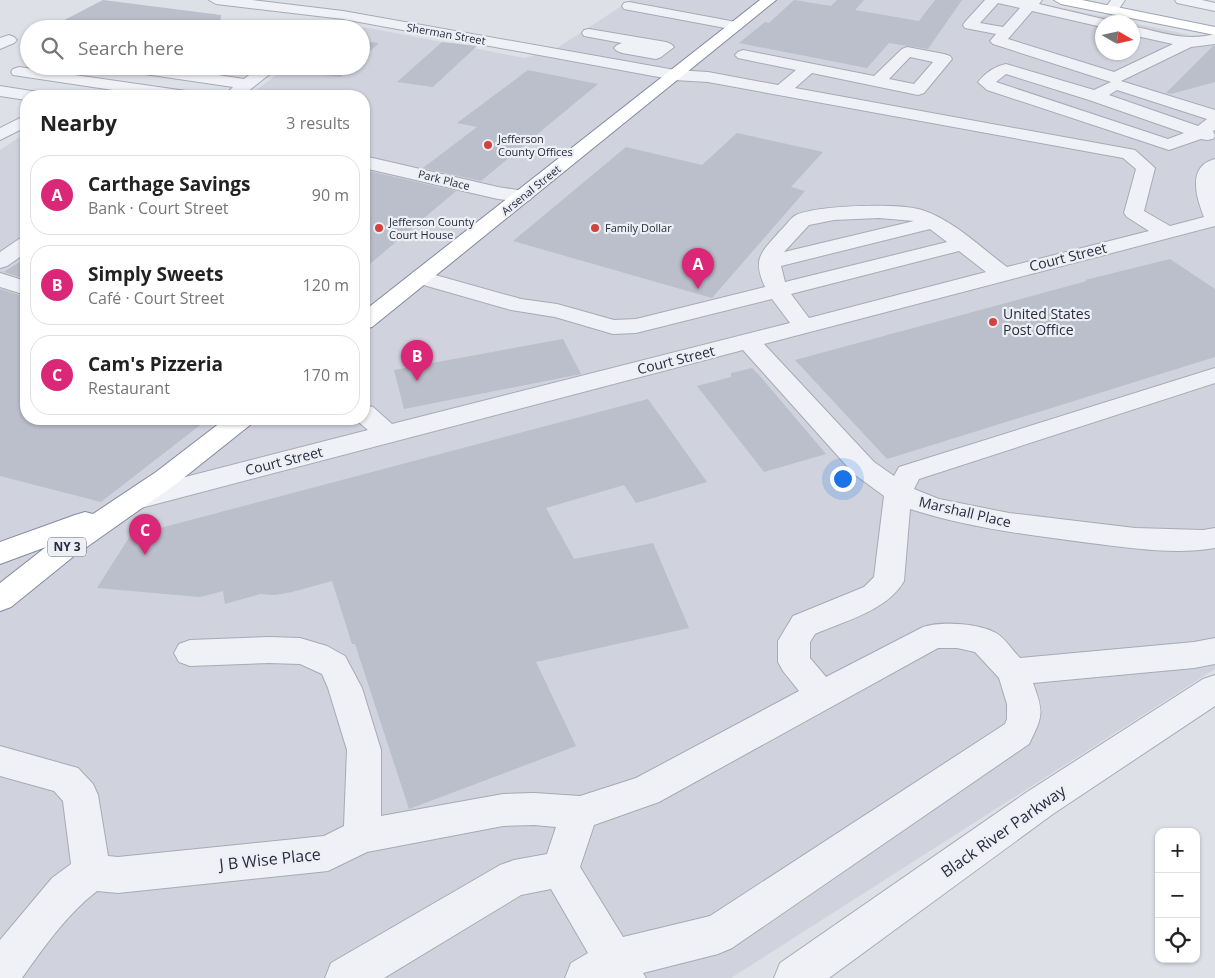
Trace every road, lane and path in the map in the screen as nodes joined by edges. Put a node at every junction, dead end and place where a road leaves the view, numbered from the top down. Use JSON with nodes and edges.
{"nodes":[{"id":1,"x":216,"y":0,"type":"edge"},
{"id":2,"x":769,"y":0,"type":"edge"},
{"id":3,"x":993,"y":0,"type":"edge"},
{"id":4,"x":1001,"y":0,"type":"edge"},
{"id":5,"x":1061,"y":0,"type":"edge"},
{"id":6,"x":1182,"y":0,"type":"edge"},
{"id":7,"x":634,"y":3,"type":"edge"},
{"id":8,"x":1033,"y":3,"type":"edge"},
{"id":9,"x":358,"y":5,"type":"dead end"},
{"id":10,"x":1114,"y":5,"type":"edge"},
{"id":11,"x":1215,"y":7,"type":"edge"},
{"id":12,"x":343,"y":15,"type":"junction"},
{"id":13,"x":337,"y":20,"type":"edge"},
{"id":14,"x":1095,"y":22,"type":"edge"},
{"id":15,"x":736,"y":26,"type":"junction"},
{"id":16,"x":1006,"y":32,"type":"junction"},
{"id":17,"x":1140,"y":32,"type":"edge"},
{"id":18,"x":1215,"y":32,"type":"edge"},
{"id":19,"x":1215,"y":39,"type":"edge"},
{"id":20,"x":1188,"y":43,"type":"junction"},
{"id":21,"x":558,"y":54,"type":"junction"},
{"id":22,"x":743,"y":55,"type":"dead end"},
{"id":23,"x":810,"y":68,"type":"junction"},
{"id":24,"x":20,"y":71,"type":"edge"},
{"id":25,"x":60,"y":75,"type":"edge"},
{"id":26,"x":165,"y":75,"type":"edge"},
{"id":27,"x":260,"y":75,"type":"edge"},
{"id":28,"x":675,"y":75,"type":"junction"},
{"id":29,"x":1116,"y":81,"type":"junction"},
{"id":30,"x":0,"y":82,"type":"edge"},
{"id":31,"x":877,"y":82,"type":"dead end"},
{"id":32,"x":229,"y":89,"type":"edge"},
{"id":33,"x":150,"y":90,"type":"edge"},
{"id":34,"x":782,"y":90,"type":"junction"},
{"id":35,"x":0,"y":91,"type":"edge"},
{"id":36,"x":20,"y":95,"type":"edge"},
{"id":37,"x":1095,"y":96,"type":"junction"},
{"id":38,"x":20,"y":100,"type":"edge"},
{"id":39,"x":0,"y":109,"type":"edge"},
{"id":40,"x":1215,"y":116,"type":"edge"},
{"id":41,"x":1215,"y":121,"type":"edge"},
{"id":42,"x":20,"y":123,"type":"edge"},
{"id":43,"x":0,"y":135,"type":"edge"},
{"id":44,"x":1207,"y":136,"type":"edge"},
{"id":45,"x":370,"y":163,"type":"edge"},
{"id":46,"x":1215,"y":165,"type":"edge"},
{"id":47,"x":524,"y":196,"type":"junction"},
{"id":48,"x":1215,"y":220,"type":"edge"},
{"id":49,"x":934,"y":222,"type":"junction"},
{"id":50,"x":1166,"y":232,"type":"junction"},
{"id":51,"x":963,"y":244,"type":"junction"},
{"id":52,"x":20,"y":247,"type":"edge"},
{"id":53,"x":0,"y":262,"type":"edge"},
{"id":54,"x":769,"y":262,"type":"junction"},
{"id":55,"x":1002,"y":274,"type":"junction"},
{"id":56,"x":421,"y":277,"type":"junction"},
{"id":57,"x":0,"y":280,"type":"edge"},
{"id":58,"x":20,"y":286,"type":"edge"},
{"id":59,"x":776,"y":291,"type":"junction"},
{"id":60,"x":370,"y":317,"type":"edge"},
{"id":61,"x":805,"y":327,"type":"junction"},
{"id":62,"x":749,"y":342,"type":"junction"},
{"id":63,"x":1215,"y":375,"type":"edge"},
{"id":64,"x":370,"y":418,"type":"edge"},
{"id":65,"x":233,"y":425,"type":"edge"},
{"id":66,"x":388,"y":435,"type":"junction"},
{"id":67,"x":898,"y":493,"type":"junction"},
{"id":68,"x":137,"y":499,"type":"junction"},
{"id":69,"x":1215,"y":538,"type":"edge"},
{"id":70,"x":0,"y":553,"type":"edge"},
{"id":71,"x":0,"y":599,"type":"edge"},
{"id":72,"x":1215,"y":651,"type":"edge"},
{"id":73,"x":190,"y":653,"type":"dead end"},
{"id":74,"x":1013,"y":672,"type":"junction"},
{"id":75,"x":1215,"y":689,"type":"edge"},
{"id":76,"x":822,"y":695,"type":"junction"},
{"id":77,"x":0,"y":761,"type":"edge"},
{"id":78,"x":580,"y":813,"type":"junction"},
{"id":79,"x":362,"y":836,"type":"junction"},
{"id":80,"x":560,"y":869,"type":"junction"},
{"id":81,"x":91,"y":872,"type":"junction"},
{"id":82,"x":609,"y":972,"type":"edge"},
{"id":83,"x":0,"y":974,"type":"edge"},
{"id":84,"x":346,"y":978,"type":"edge"},
{"id":85,"x":795,"y":978,"type":"edge"}],
"edges":[{"from":1,"to":12,"type":"street","name":"Sherman Street"},
{"from":2,"to":15,"type":"main road","name":"Arsenal Street"},
{"from":3,"to":16,"type":"street"},
{"from":4,"to":8,"type":"street"},
{"from":5,"to":10,"type":"main road"},
{"from":6,"to":11,"type":"street"},
{"from":7,"to":15,"type":"street"},
{"from":7,"to":21,"type":"street"},
{"from":8,"to":14,"type":"street"},
{"from":8,"to":16,"type":"street"},
{"from":9,"to":12,"type":"street"},
{"from":10,"to":18,"type":"main road"},
{"from":12,"to":13,"type":"street"},
{"from":12,"to":21,"type":"street","name":"Sherman Street"},
{"from":15,"to":28,"type":"main road","name":"Arsenal Street"},
{"from":16,"to":29,"type":"street"},
{"from":17,"to":20,"type":"street"},
{"from":19,"to":20,"type":"street"},
{"from":20,"to":29,"type":"street"},
{"from":21,"to":28,"type":"street","name":"Sherman Street"},
{"from":22,"to":23,"type":"street"},
{"from":23,"to":31,"type":"street"},
{"from":23,"to":34,"type":"street"},
{"from":24,"to":30,"type":"street"},
{"from":25,"to":33,"type":"street"},
{"from":26,"to":32,"type":"street"},
{"from":27,"to":32,"type":"street"},
{"from":28,"to":34,"type":"street","name":"Sherman Street"},
{"from":28,"to":47,"type":"main road","name":"Arsenal Street"},
{"from":29,"to":37,"type":"street"},
{"from":29,"to":40,"type":"street"},
{"from":34,"to":50,"type":"street","name":"Sherman Street"},
{"from":35,"to":36,"type":"street"},
{"from":37,"to":44,"type":"street"},
{"from":37,"to":44,"type":"street"},
{"from":38,"to":39,"type":"street"},
{"from":41,"to":44,"type":"street"},
{"from":42,"to":43,"type":"street"},
{"from":45,"to":47,"type":"street","name":"Park Place"},
{"from":46,"to":48,"type":"street"},
{"from":47,"to":56,"type":"main road","name":"Arsenal Street"},
{"from":48,"to":50,"type":"street","name":"Court Street"},
{"from":49,"to":51,"type":"street"},
{"from":49,"to":54,"type":"street"},
{"from":49,"to":54,"type":"street"},
{"from":50,"to":55,"type":"street","name":"Court Street"},
{"from":51,"to":55,"type":"street"},
{"from":51,"to":59,"type":"street"},
{"from":52,"to":53,"type":"street"},
{"from":54,"to":59,"type":"street"},
{"from":55,"to":61,"type":"street","name":"Court Street"},
{"from":56,"to":59,"type":"street"},
{"from":56,"to":60,"type":"main road","name":"Arsenal Street"},
{"from":57,"to":58,"type":"street"},
{"from":59,"to":61,"type":"street"},
{"from":61,"to":62,"type":"street","name":"Court Street"},
{"from":62,"to":66,"type":"street","name":"Court Street"},
{"from":62,"to":67,"type":"street","name":"Marshall Place"},
{"from":63,"to":67,"type":"street"},
{"from":64,"to":66,"type":"street"},
{"from":65,"to":68,"type":"main road","number":"NY 3"},
{"from":66,"to":68,"type":"street","name":"Court Street"},
{"from":67,"to":69,"type":"street","name":"Marshall Place"},
{"from":67,"to":76,"type":"street"},
{"from":68,"to":70,"type":"main road","number":"NY 3"},
{"from":68,"to":71,"type":"main road","number":"NY 3"},
{"from":72,"to":74,"type":"street"},
{"from":73,"to":79,"type":"street"},
{"from":74,"to":76,"type":"street"},
{"from":74,"to":82,"type":"street"},
{"from":75,"to":85,"type":"street","name":"Black River Parkway"},
{"from":76,"to":78,"type":"street"},
{"from":77,"to":81,"type":"street"},
{"from":78,"to":79,"type":"street","name":"J B Wise Place"},
{"from":78,"to":80,"type":"street"},
{"from":79,"to":81,"type":"street","name":"J B Wise Place"},
{"from":80,"to":82,"type":"street"},
{"from":80,"to":84,"type":"street"},
{"from":81,"to":83,"type":"street"}]}
